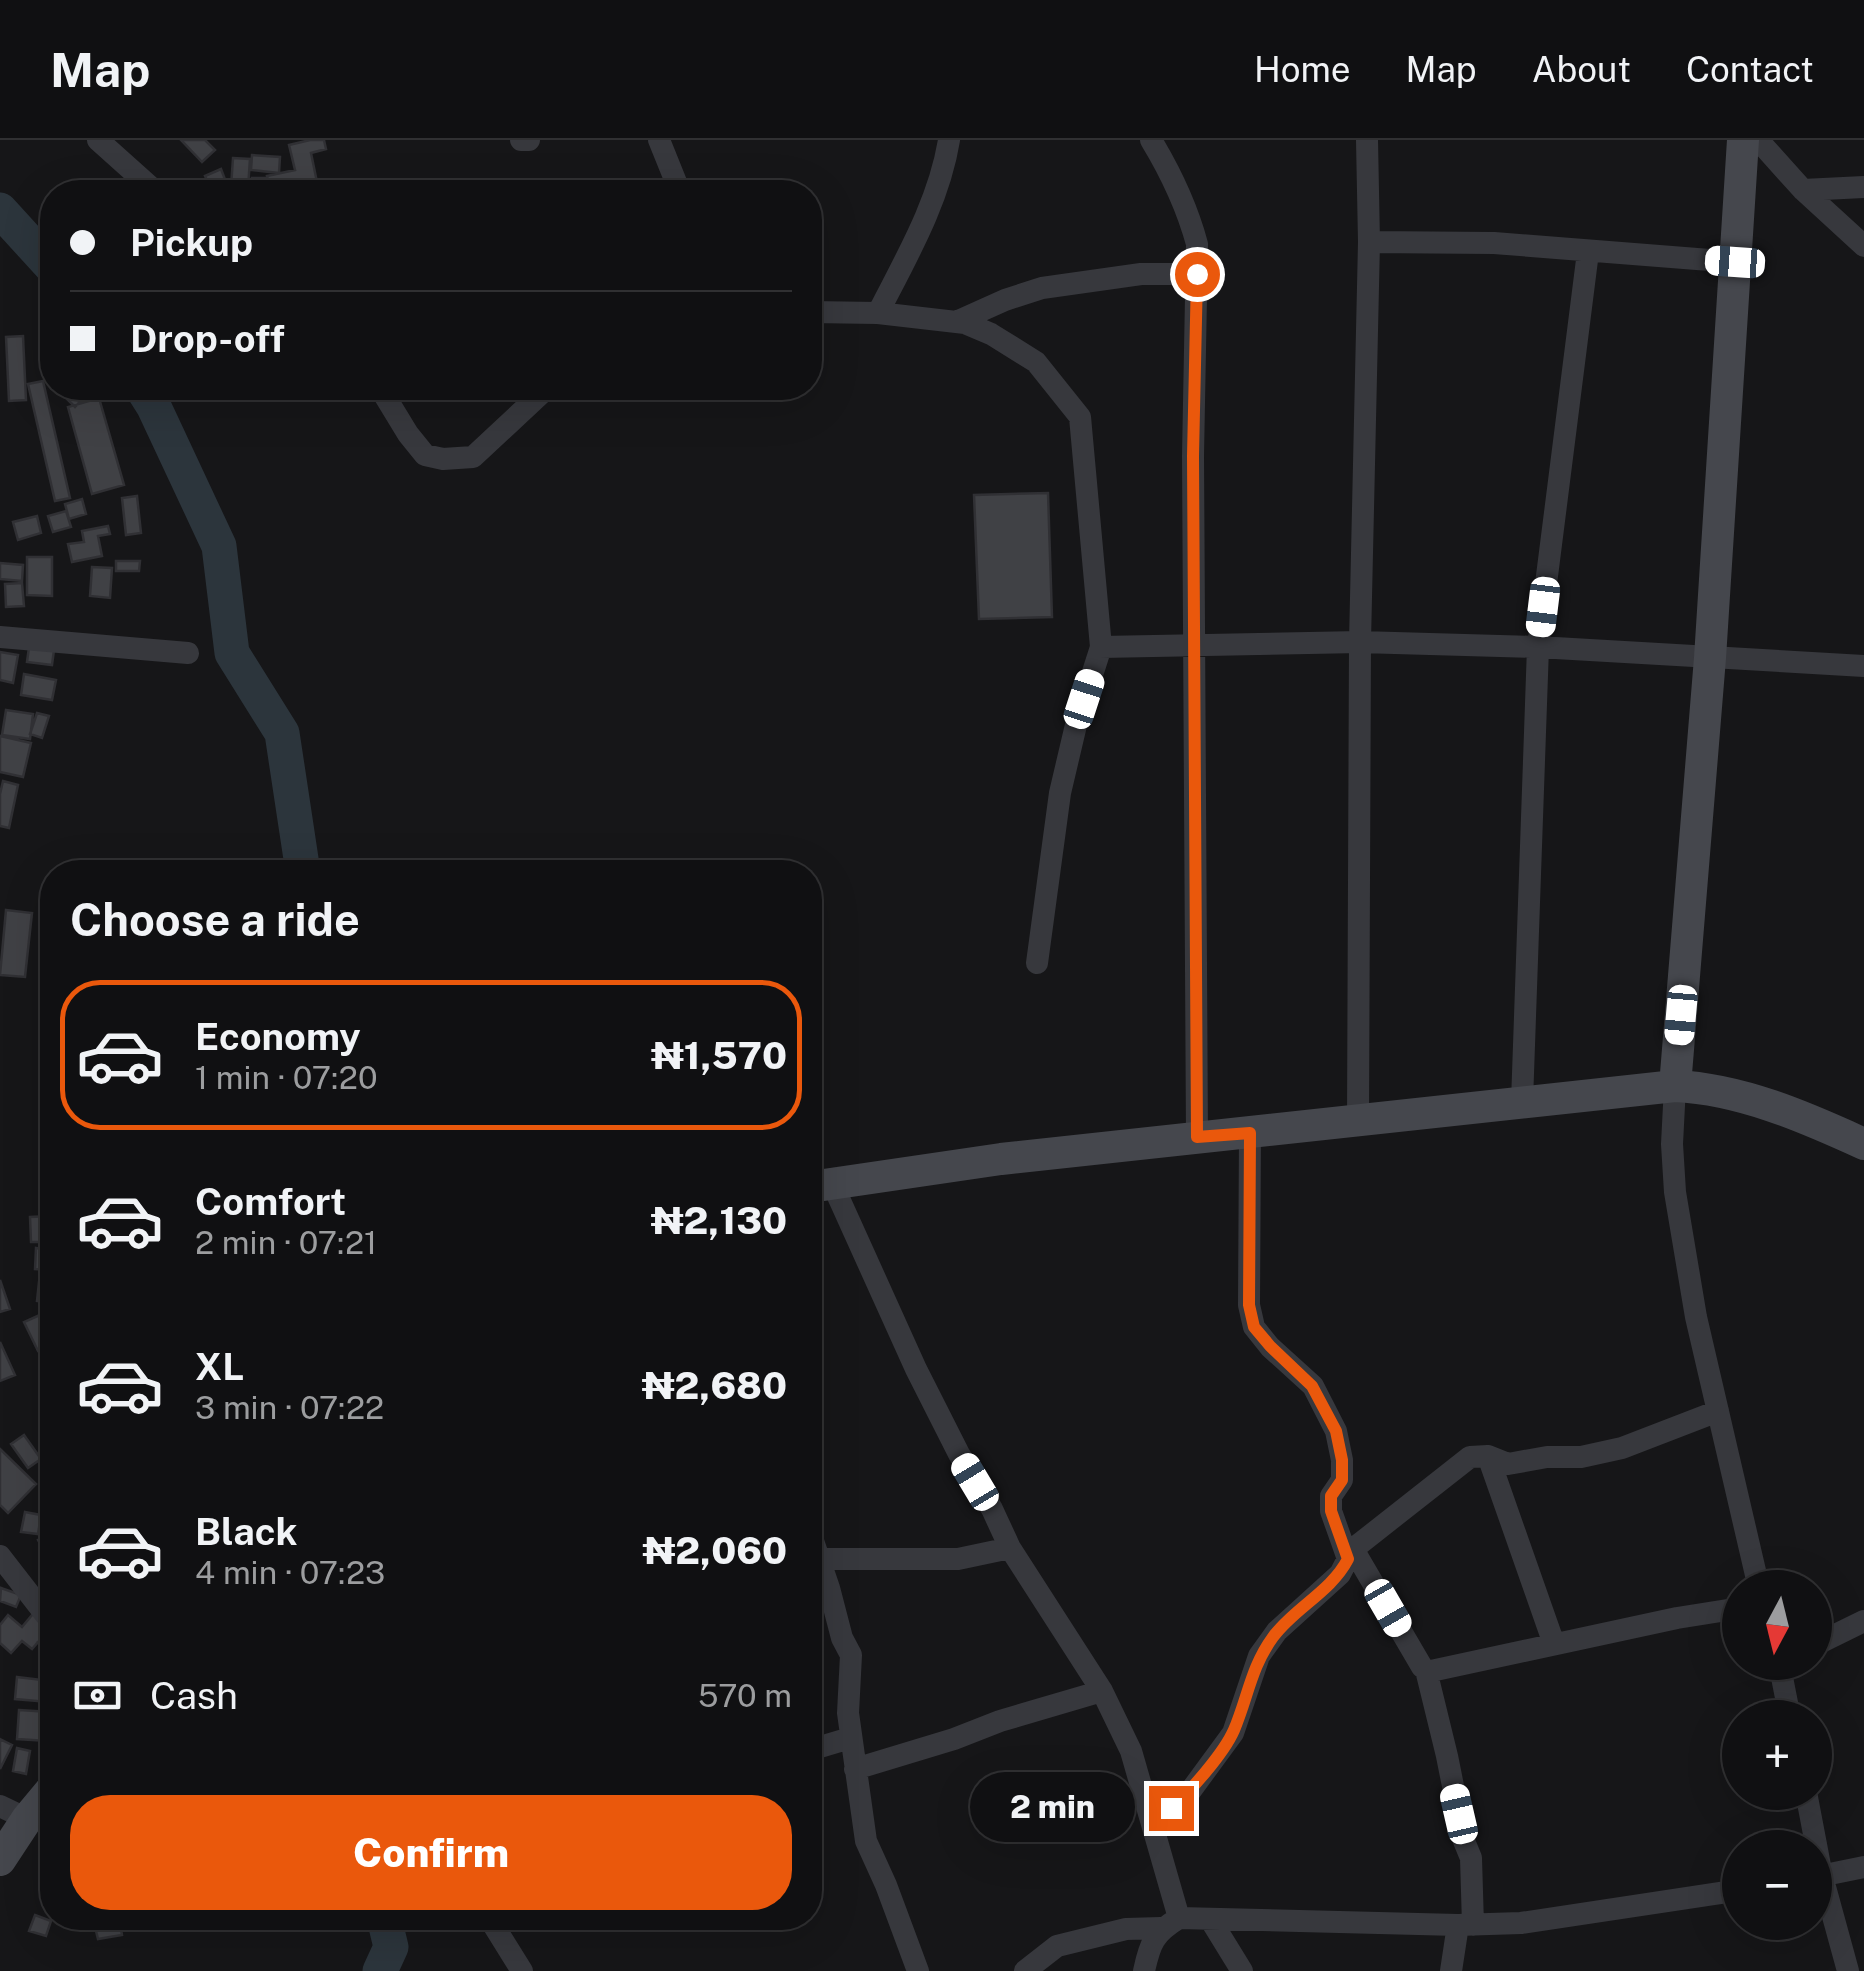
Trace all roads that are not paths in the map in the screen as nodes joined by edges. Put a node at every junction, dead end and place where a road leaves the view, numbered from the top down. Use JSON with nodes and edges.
{"nodes":[{"id":1,"x":98,"y":140,"type":"edge"},
{"id":2,"x":521,"y":140,"type":"edge"},
{"id":3,"x":529,"y":140,"type":"edge"},
{"id":4,"x":659,"y":140,"type":"edge"},
{"id":5,"x":949,"y":140,"type":"edge"},
{"id":6,"x":1151,"y":140,"type":"edge"},
{"id":7,"x":1367,"y":140,"type":"edge"},
{"id":8,"x":1744,"y":140,"type":"edge"},
{"id":9,"x":1758,"y":140,"type":"edge"},
{"id":10,"x":143,"y":180,"type":"edge"},
{"id":11,"x":675,"y":180,"type":"edge"},
{"id":12,"x":1864,"y":187,"type":"edge"},
{"id":13,"x":1804,"y":190,"type":"junction"},
{"id":14,"x":1369,"y":242,"type":"junction"},
{"id":15,"x":1864,"y":246,"type":"edge"},
{"id":16,"x":1588,"y":252,"type":"junction"},
{"id":17,"x":1735,"y":262,"type":"junction"},
{"id":18,"x":1197,"y":274,"type":"junction"},
{"id":19,"x":822,"y":312,"type":"edge"},
{"id":20,"x":878,"y":313,"type":"junction"},
{"id":21,"x":956,"y":322,"type":"junction"},
{"id":22,"x":387,"y":400,"type":"edge"},
{"id":23,"x":534,"y":400,"type":"edge"},
{"id":24,"x":0,"y":637,"type":"edge"},
{"id":25,"x":1360,"y":642,"type":"junction"},
{"id":26,"x":1195,"y":645,"type":"junction"},
{"id":27,"x":1538,"y":646,"type":"junction"},
{"id":28,"x":1101,"y":648,"type":"junction"},
{"id":29,"x":188,"y":652,"type":"dead end"},
{"id":30,"x":1710,"y":658,"type":"junction"},
{"id":31,"x":1864,"y":666,"type":"edge"},
{"id":32,"x":1037,"y":962,"type":"dead end"},
{"id":33,"x":1675,"y":1086,"type":"junction"},
{"id":34,"x":1522,"y":1102,"type":"junction"},
{"id":35,"x":1358,"y":1120,"type":"junction"},
{"id":36,"x":1250,"y":1133,"type":"junction"},
{"id":37,"x":1197,"y":1137,"type":"junction"},
{"id":38,"x":1864,"y":1144,"type":"edge"},
{"id":39,"x":822,"y":1185,"type":"edge"},
{"id":40,"x":822,"y":1187,"type":"edge"},
{"id":41,"x":1718,"y":1411,"type":"junction"},
{"id":42,"x":1488,"y":1456,"type":"junction"},
{"id":43,"x":1010,"y":1548,"type":"junction"},
{"id":44,"x":1350,"y":1554,"type":"junction"},
{"id":45,"x":0,"y":1556,"type":"edge"},
{"id":46,"x":822,"y":1560,"type":"edge"},
{"id":47,"x":822,"y":1567,"type":"edge"},
{"id":48,"x":1755,"y":1570,"type":"edge"},
{"id":49,"x":40,"y":1608,"type":"edge"},
{"id":50,"x":1722,"y":1611,"type":"edge"},
{"id":51,"x":1864,"y":1621,"type":"edge"},
{"id":52,"x":1832,"y":1636,"type":"edge"},
{"id":53,"x":1554,"y":1644,"type":"junction"},
{"id":54,"x":1426,"y":1670,"type":"junction"},
{"id":55,"x":1102,"y":1691,"type":"junction"},
{"id":56,"x":850,"y":1738,"type":"junction"},
{"id":57,"x":822,"y":1746,"type":"edge"},
{"id":58,"x":855,"y":1768,"type":"junction"},
{"id":59,"x":40,"y":1797,"type":"edge"},
{"id":60,"x":14,"y":1813,"type":"edge"},
{"id":61,"x":1153,"y":1823,"type":"junction"},
{"id":62,"x":0,"y":1860,"type":"edge"},
{"id":63,"x":1864,"y":1867,"type":"edge"},
{"id":64,"x":1832,"y":1874,"type":"edge"},
{"id":65,"x":1722,"y":1893,"type":"edge"},
{"id":66,"x":1210,"y":1919,"type":"junction"},
{"id":67,"x":1832,"y":1919,"type":"edge"},
{"id":68,"x":1170,"y":1923,"type":"junction"},
{"id":69,"x":1466,"y":1925,"type":"junction"},
{"id":70,"x":496,"y":1930,"type":"edge"},
{"id":71,"x":522,"y":1971,"type":"edge"},
{"id":72,"x":918,"y":1971,"type":"edge"},
{"id":73,"x":1026,"y":1971,"type":"edge"},
{"id":74,"x":1144,"y":1971,"type":"edge"},
{"id":75,"x":1242,"y":1971,"type":"edge"},
{"id":76,"x":1451,"y":1971,"type":"edge"},
{"id":77,"x":1848,"y":1971,"type":"edge"}],
"edges":[{"from":1,"to":10,"type":"street"},
{"from":2,"to":3,"type":"street"},
{"from":4,"to":11,"type":"street"},
{"from":5,"to":20,"type":"street"},
{"from":6,"to":18,"type":"street"},
{"from":7,"to":14,"type":"street"},
{"from":8,"to":17,"type":"main road"},
{"from":9,"to":13,"type":"street"},
{"from":12,"to":13,"type":"street"},
{"from":13,"to":15,"type":"street"},
{"from":14,"to":16,"type":"street"},
{"from":14,"to":25,"type":"street"},
{"from":16,"to":17,"type":"street"},
{"from":16,"to":27,"type":"street"},
{"from":17,"to":30,"type":"main road"},
{"from":18,"to":21,"type":"street"},
{"from":18,"to":26,"type":"street"},
{"from":19,"to":20,"type":"street"},
{"from":20,"to":21,"type":"street"},
{"from":21,"to":28,"type":"street"},
{"from":22,"to":23,"type":"street"},
{"from":24,"to":29,"type":"street"},
{"from":25,"to":26,"type":"street"},
{"from":25,"to":27,"type":"street"},
{"from":25,"to":35,"type":"street"},
{"from":26,"to":28,"type":"street"},
{"from":26,"to":37,"type":"street"},
{"from":27,"to":30,"type":"street"},
{"from":27,"to":34,"type":"street"},
{"from":28,"to":32,"type":"street"},
{"from":30,"to":31,"type":"street"},
{"from":30,"to":33,"type":"main road"},
{"from":33,"to":34,"type":"main road"},
{"from":33,"to":38,"type":"main road"},
{"from":33,"to":41,"type":"street"},
{"from":34,"to":35,"type":"main road"},
{"from":35,"to":36,"type":"main road"},
{"from":36,"to":37,"type":"main road"},
{"from":36,"to":44,"type":"street"},
{"from":37,"to":39,"type":"main road"},
{"from":40,"to":43,"type":"street"},
{"from":41,"to":42,"type":"street"},
{"from":41,"to":48,"type":"street"},
{"from":42,"to":44,"type":"street"},
{"from":42,"to":53,"type":"street"},
{"from":43,"to":46,"type":"street"},
{"from":43,"to":55,"type":"street"},
{"from":44,"to":54,"type":"street"},
{"from":44,"to":61,"type":"street"},
{"from":45,"to":49,"type":"street"},
{"from":47,"to":56,"type":"street"},
{"from":50,"to":53,"type":"street"},
{"from":51,"to":52,"type":"street"},
{"from":53,"to":54,"type":"street"},
{"from":54,"to":69,"type":"street"},
{"from":55,"to":58,"type":"street"},
{"from":55,"to":61,"type":"street"},
{"from":56,"to":57,"type":"street"},
{"from":56,"to":58,"type":"street"},
{"from":58,"to":72,"type":"street"},
{"from":59,"to":60,"type":"main road"},
{"from":60,"to":62,"type":"main road"},
{"from":61,"to":68,"type":"street"},
{"from":63,"to":64,"type":"street"},
{"from":65,"to":69,"type":"street"},
{"from":66,"to":68,"type":"street"},
{"from":66,"to":69,"type":"street"},
{"from":66,"to":75,"type":"street"},
{"from":67,"to":77,"type":"street"},
{"from":68,"to":73,"type":"street"},
{"from":68,"to":74,"type":"street"},
{"from":69,"to":76,"type":"street"},
{"from":70,"to":71,"type":"street"}]}
